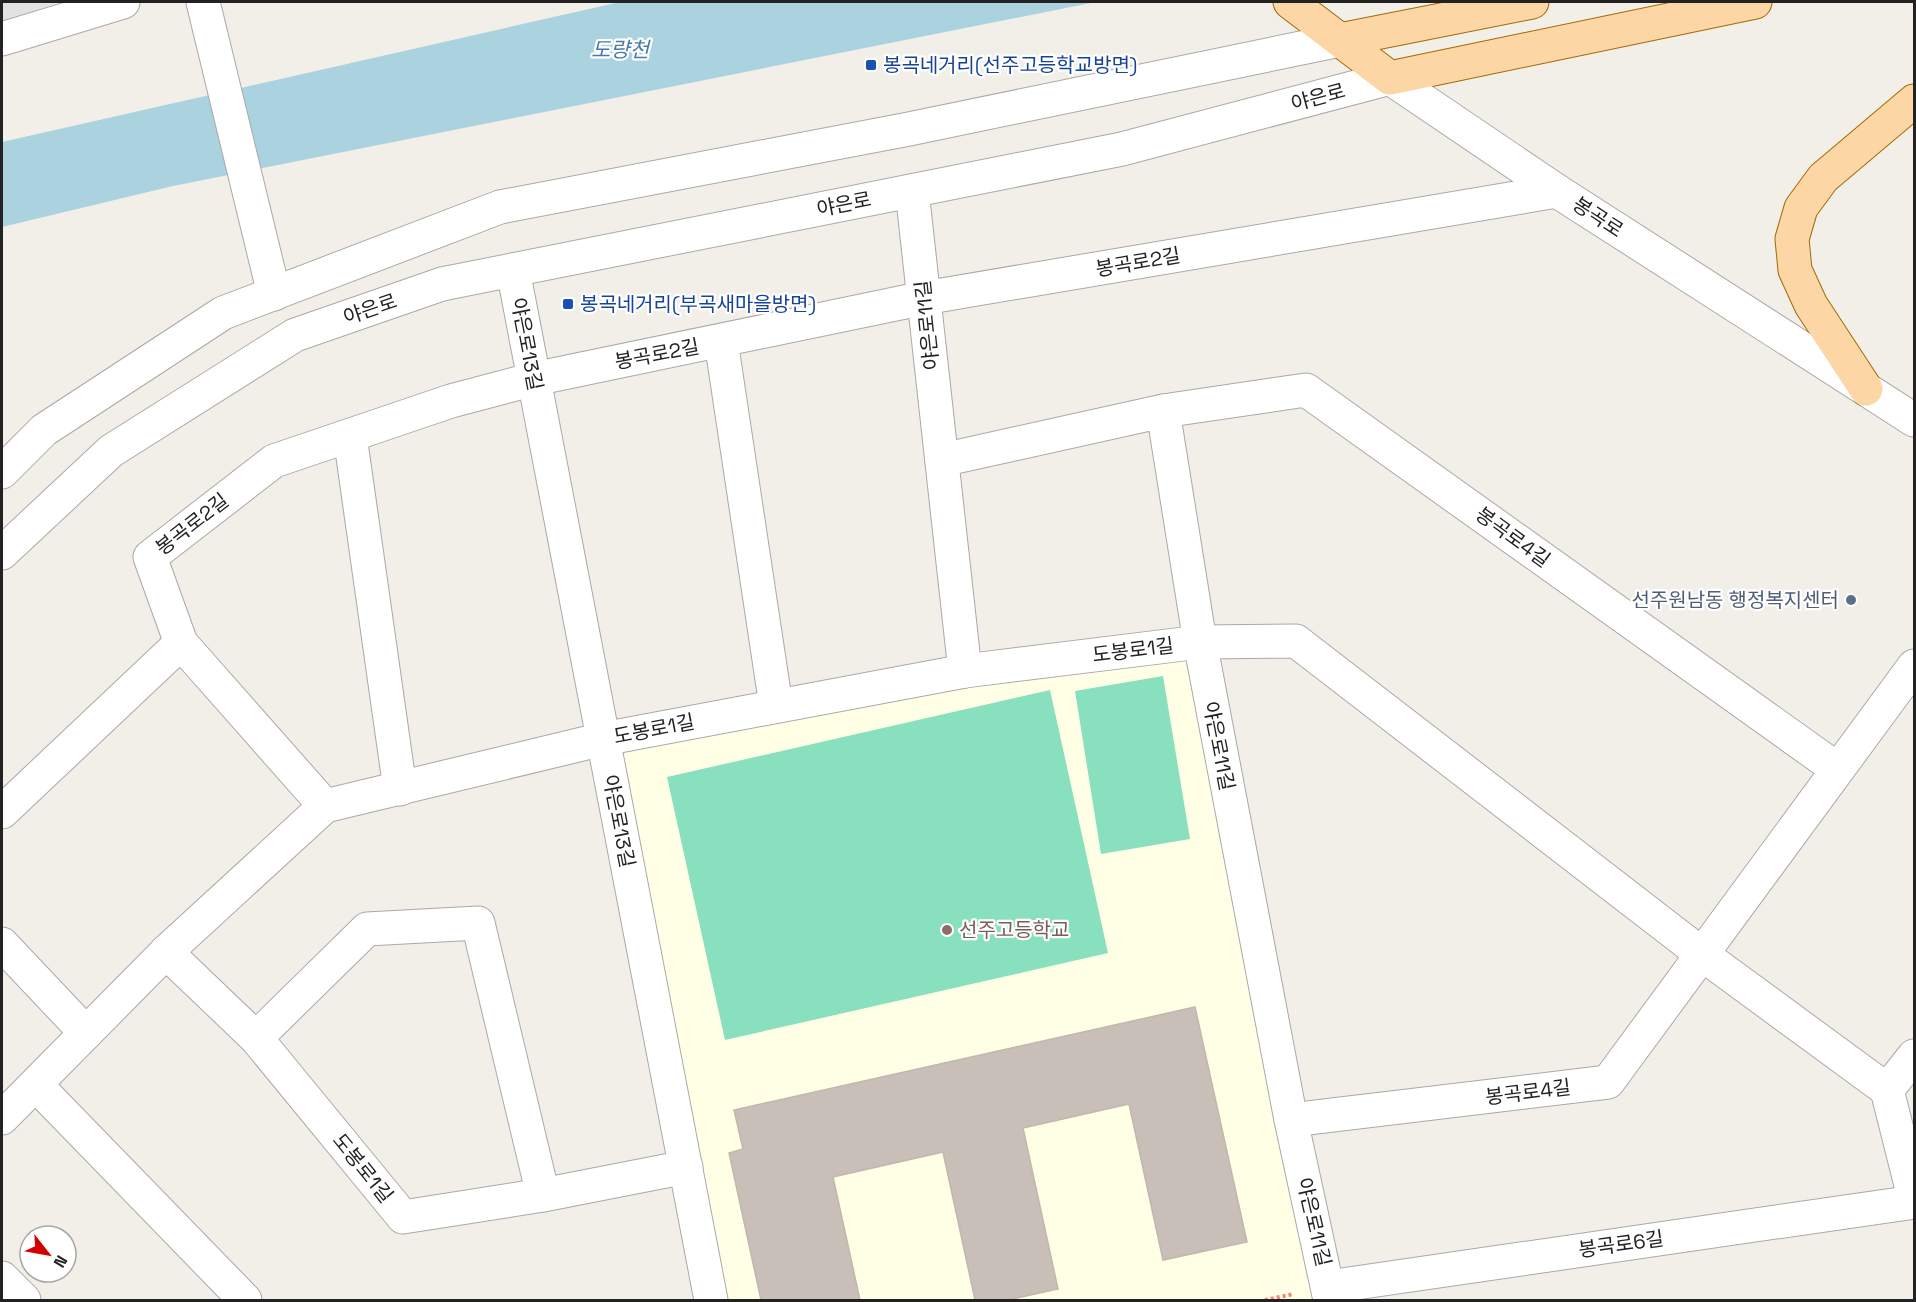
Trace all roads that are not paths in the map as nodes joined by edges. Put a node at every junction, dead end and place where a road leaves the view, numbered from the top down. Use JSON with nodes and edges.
{"nodes":[{"id":1,"x":123,"y":2,"type":"edge"},
{"id":2,"x":203,"y":2,"type":"edge"},
{"id":3,"x":1290,"y":2,"type":"edge"},
{"id":4,"x":1532,"y":2,"type":"edge"},
{"id":5,"x":1755,"y":2,"type":"edge"},
{"id":6,"x":2,"y":39,"type":"edge"},
{"id":7,"x":1340,"y":40,"type":"junction"},
{"id":8,"x":1390,"y":78,"type":"junction"},
{"id":9,"x":1914,"y":101,"type":"edge"},
{"id":10,"x":912,"y":191,"type":"junction"},
{"id":11,"x":1557,"y":191,"type":"junction"},
{"id":12,"x":513,"y":270,"type":"junction"},
{"id":13,"x":274,"y":294,"type":"junction"},
{"id":14,"x":924,"y":298,"type":"junction"},
{"id":15,"x":721,"y":341,"type":"junction"},
{"id":16,"x":534,"y":379,"type":"junction"},
{"id":17,"x":1866,"y":388,"type":"junction"},
{"id":18,"x":1163,"y":411,"type":"junction"},
{"id":19,"x":1914,"y":420,"type":"edge"},
{"id":20,"x":350,"y":436,"type":"junction"},
{"id":21,"x":942,"y":460,"type":"junction"},
{"id":22,"x":2,"y":472,"type":"edge"},
{"id":23,"x":2,"y":553,"type":"edge"},
{"id":24,"x":1200,"y":642,"type":"junction"},
{"id":25,"x":181,"y":643,"type":"junction"},
{"id":26,"x":1914,"y":666,"type":"edge"},
{"id":27,"x":965,"y":671,"type":"junction"},
{"id":28,"x":776,"y":706,"type":"junction"},
{"id":29,"x":603,"y":739,"type":"junction"},
{"id":30,"x":1837,"y":769,"type":"junction"},
{"id":31,"x":400,"y":789,"type":"junction"},
{"id":32,"x":325,"y":806,"type":"junction"},
{"id":33,"x":2,"y":812,"type":"edge"},
{"id":34,"x":2,"y":944,"type":"edge"},
{"id":35,"x":166,"y":952,"type":"junction"},
{"id":36,"x":1702,"y":956,"type":"junction"},
{"id":37,"x":86,"y":1033,"type":"junction"},
{"id":38,"x":256,"y":1038,"type":"junction"},
{"id":39,"x":1914,"y":1056,"type":"edge"},
{"id":40,"x":36,"y":1084,"type":"junction"},
{"id":41,"x":1887,"y":1090,"type":"junction"},
{"id":42,"x":2,"y":1118,"type":"edge"},
{"id":43,"x":1291,"y":1120,"type":"junction"},
{"id":44,"x":686,"y":1167,"type":"junction"},
{"id":45,"x":543,"y":1195,"type":"junction"},
{"id":46,"x":1914,"y":1197,"type":"edge"},
{"id":47,"x":1914,"y":1202,"type":"edge"},
{"id":48,"x":2,"y":1278,"type":"edge"},
{"id":49,"x":1333,"y":1296,"type":"edge"},
{"id":50,"x":24,"y":1300,"type":"edge"},
{"id":51,"x":245,"y":1300,"type":"edge"},
{"id":52,"x":711,"y":1300,"type":"edge"}],
"edges":[{"from":1,"to":6,"type":"street"},
{"from":2,"to":13,"type":"street"},
{"from":3,"to":7,"type":"main road","name":"봉곡로"},
{"from":4,"to":7,"type":"main road"},
{"from":5,"to":8,"type":"main road","name":"야은로"},
{"from":7,"to":8,"type":"main road","name":"봉곡로"},
{"from":7,"to":13,"type":"street"},
{"from":8,"to":10,"type":"street","name":"야은로"},
{"from":8,"to":11,"type":"street","name":"봉곡로"},
{"from":9,"to":17,"type":"main road"},
{"from":10,"to":12,"type":"street","name":"야은로"},
{"from":10,"to":14,"type":"street","name":"야은로11길"},
{"from":11,"to":14,"type":"street","name":"봉곡로2길"},
{"from":11,"to":17,"type":"street","name":"봉곡로"},
{"from":12,"to":16,"type":"street","name":"야은로13길"},
{"from":12,"to":23,"type":"street","name":"야은로"},
{"from":13,"to":22,"type":"street"},
{"from":14,"to":15,"type":"street","name":"봉곡로2길"},
{"from":14,"to":21,"type":"street","name":"야은로11길"},
{"from":15,"to":16,"type":"street","name":"봉곡로2길"},
{"from":15,"to":28,"type":"street","name":"봉곡로2길"},
{"from":16,"to":20,"type":"street","name":"봉곡로2길"},
{"from":16,"to":29,"type":"street","name":"야은로13길"},
{"from":17,"to":19,"type":"street","name":"봉곡로"},
{"from":18,"to":21,"type":"street"},
{"from":18,"to":24,"type":"street","name":"야은로11길"},
{"from":18,"to":30,"type":"street","name":"봉곡로4길"},
{"from":20,"to":25,"type":"street","name":"봉곡로2길"},
{"from":20,"to":31,"type":"street"},
{"from":21,"to":27,"type":"street","name":"야은로11길"},
{"from":24,"to":27,"type":"street","name":"도봉로1길"},
{"from":24,"to":36,"type":"street"},
{"from":24,"to":43,"type":"street","name":"야은로11길"},
{"from":25,"to":32,"type":"street","name":"봉곡로2길"},
{"from":25,"to":33,"type":"street"},
{"from":26,"to":30,"type":"street","name":"봉곡로4길"},
{"from":27,"to":28,"type":"street","name":"도봉로1길"},
{"from":28,"to":29,"type":"street","name":"도봉로1길"},
{"from":29,"to":31,"type":"street","name":"도봉로1길"},
{"from":29,"to":44,"type":"street","name":"야은로13길"},
{"from":30,"to":36,"type":"street","name":"봉곡로4길"},
{"from":31,"to":32,"type":"street","name":"도봉로1길"},
{"from":32,"to":35,"type":"street","name":"도봉로1길"},
{"from":34,"to":37,"type":"street"},
{"from":35,"to":37,"type":"street","name":"도봉로1길"},
{"from":35,"to":38,"type":"street","name":"도봉로1길"},
{"from":36,"to":41,"type":"street"},
{"from":36,"to":43,"type":"street","name":"봉곡로4길"},
{"from":37,"to":40,"type":"street","name":"도봉로1길"},
{"from":38,"to":45,"type":"street","name":"도봉로1길"},
{"from":38,"to":45,"type":"street"},
{"from":39,"to":41,"type":"street"},
{"from":40,"to":42,"type":"street","name":"도봉로1길"},
{"from":40,"to":51,"type":"street"},
{"from":41,"to":46,"type":"street"},
{"from":43,"to":49,"type":"street","name":"야은로11길"},
{"from":44,"to":45,"type":"street","name":"도봉로1길"},
{"from":44,"to":52,"type":"street","name":"야은로13길"},
{"from":47,"to":49,"type":"street","name":"봉곡로6길"},
{"from":48,"to":50,"type":"street"}]}
